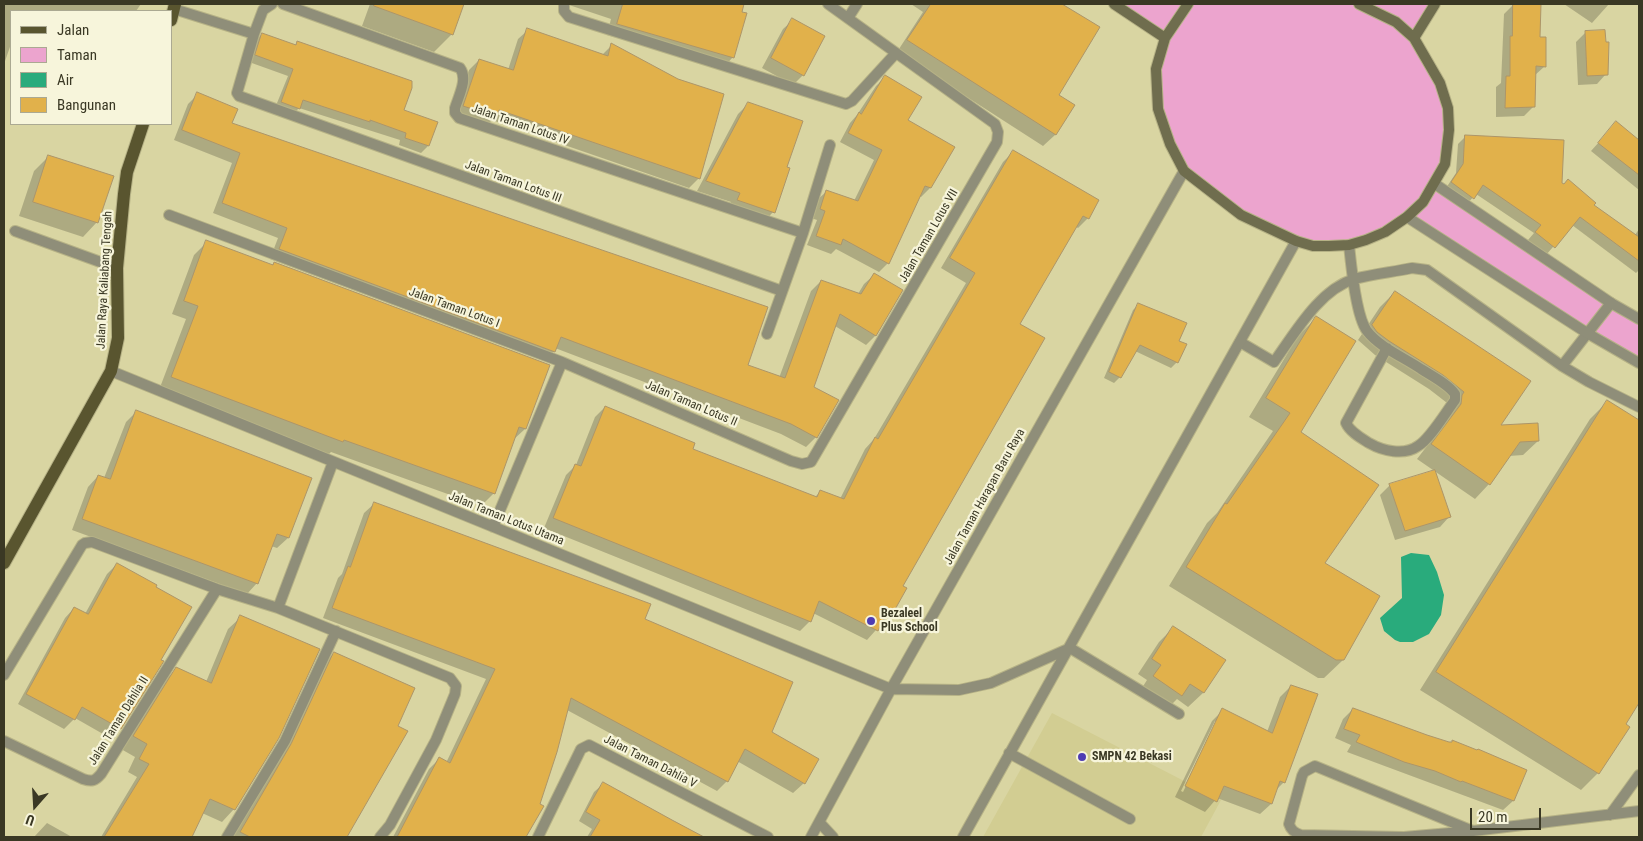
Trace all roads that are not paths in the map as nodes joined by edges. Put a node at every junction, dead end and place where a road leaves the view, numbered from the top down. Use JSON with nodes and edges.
{"nodes":[{"id":1,"x":272,"y":4,"type":"edge"},
{"id":2,"x":283,"y":4,"type":"edge"},
{"id":3,"x":564,"y":4,"type":"edge"},
{"id":4,"x":828,"y":4,"type":"edge"},
{"id":5,"x":857,"y":4,"type":"edge"},
{"id":6,"x":1114,"y":4,"type":"edge"},
{"id":7,"x":1188,"y":4,"type":"edge"},
{"id":8,"x":1359,"y":4,"type":"edge"},
{"id":9,"x":1435,"y":4,"type":"edge"},
{"id":10,"x":173,"y":11,"type":"edge"},
{"id":11,"x":848,"y":18,"type":"junction"},
{"id":12,"x":254,"y":34,"type":"junction"},
{"id":13,"x":1165,"y":38,"type":"junction"},
{"id":14,"x":1414,"y":38,"type":"junction"},
{"id":15,"x":896,"y":53,"type":"junction"},
{"id":16,"x":143,"y":125,"type":"edge"},
{"id":17,"x":830,"y":145,"type":"dead end"},
{"id":18,"x":1184,"y":171,"type":"junction"},
{"id":19,"x":1434,"y":184,"type":"junction"},
{"id":20,"x":169,"y":215,"type":"dead end"},
{"id":21,"x":1407,"y":217,"type":"junction"},
{"id":22,"x":15,"y":231,"type":"dead end"},
{"id":23,"x":803,"y":233,"type":"junction"},
{"id":24,"x":1296,"y":241,"type":"junction"},
{"id":25,"x":1349,"y":245,"type":"junction"},
{"id":26,"x":117,"y":268,"type":"junction"},
{"id":27,"x":1353,"y":280,"type":"junction"},
{"id":28,"x":782,"y":291,"type":"junction"},
{"id":29,"x":1611,"y":303,"type":"junction"},
{"id":30,"x":1639,"y":320,"type":"edge"},
{"id":31,"x":1587,"y":332,"type":"junction"},
{"id":32,"x":767,"y":334,"type":"dead end"},
{"id":33,"x":1240,"y":342,"type":"junction"},
{"id":34,"x":1386,"y":348,"type":"junction"},
{"id":35,"x":562,"y":362,"type":"junction"},
{"id":36,"x":1639,"y":363,"type":"edge"},
{"id":37,"x":1562,"y":366,"type":"junction"},
{"id":38,"x":111,"y":371,"type":"junction"},
{"id":39,"x":1639,"y":407,"type":"edge"},
{"id":40,"x":333,"y":462,"type":"junction"},
{"id":41,"x":811,"y":462,"type":"joint"},
{"id":42,"x":493,"y":527,"type":"junction"},
{"id":43,"x":4,"y":563,"type":"edge"},
{"id":44,"x":217,"y":589,"type":"junction"},
{"id":45,"x":278,"y":608,"type":"junction"},
{"id":46,"x":336,"y":631,"type":"junction"},
{"id":47,"x":1070,"y":648,"type":"junction"},
{"id":48,"x":4,"y":675,"type":"edge"},
{"id":49,"x":891,"y":689,"type":"junction"},
{"id":50,"x":1179,"y":714,"type":"dead end"},
{"id":51,"x":4,"y":741,"type":"edge"},
{"id":52,"x":1009,"y":753,"type":"junction"},
{"id":53,"x":1639,"y":775,"type":"edge"},
{"id":54,"x":1639,"y":811,"type":"edge"},
{"id":55,"x":1610,"y":815,"type":"junction"},
{"id":56,"x":1130,"y":819,"type":"dead end"},
{"id":57,"x":820,"y":823,"type":"junction"},
{"id":58,"x":1473,"y":831,"type":"junction"},
{"id":59,"x":227,"y":837,"type":"edge"},
{"id":60,"x":380,"y":837,"type":"edge"},
{"id":61,"x":538,"y":837,"type":"edge"},
{"id":62,"x":768,"y":837,"type":"edge"},
{"id":63,"x":811,"y":837,"type":"edge"},
{"id":64,"x":833,"y":837,"type":"edge"},
{"id":65,"x":963,"y":837,"type":"edge"}],
"edges":[{"from":1,"to":12,"type":"street"},
{"from":2,"to":23,"type":"street","name":"Jalan Taman Lotus IV"},
{"from":3,"to":15,"type":"street"},
{"from":4,"to":11,"type":"street","name":"Jalan Taman Lotus VII"},
{"from":5,"to":11,"type":"street"},
{"from":6,"to":13,"type":"street"},
{"from":7,"to":13,"type":"street"},
{"from":8,"to":14,"type":"street"},
{"from":9,"to":14,"type":"street"},
{"from":10,"to":12,"type":"street"},
{"from":11,"to":15,"type":"street","name":"Jalan Taman Lotus VII"},
{"from":12,"to":28,"type":"street","name":"Jalan Taman Lotus III"},
{"from":13,"to":18,"type":"street"},
{"from":14,"to":19,"type":"street"},
{"from":15,"to":41,"type":"street","name":"Jalan Taman Lotus VII"},
{"from":16,"to":26,"type":"main road","name":"Jalan Raya Kaliabang Tengah"},
{"from":17,"to":23,"type":"street"},
{"from":18,"to":24,"type":"street"},
{"from":18,"to":49,"type":"street","name":"Jalan Taman Harapan Baru Raya"},
{"from":19,"to":21,"type":"street"},
{"from":19,"to":29,"type":"street"},
{"from":20,"to":35,"type":"street","name":"Jalan Taman Lotus I"},
{"from":21,"to":25,"type":"street"},
{"from":21,"to":31,"type":"street"},
{"from":22,"to":26,"type":"street"},
{"from":23,"to":28,"type":"street"},
{"from":24,"to":25,"type":"street"},
{"from":24,"to":33,"type":"street"},
{"from":25,"to":27,"type":"street"},
{"from":26,"to":38,"type":"main road","name":"Jalan Raya Kaliabang Tengah"},
{"from":27,"to":33,"type":"street"},
{"from":27,"to":34,"type":"street"},
{"from":27,"to":37,"type":"street"},
{"from":28,"to":32,"type":"street"},
{"from":29,"to":30,"type":"street"},
{"from":29,"to":31,"type":"street"},
{"from":31,"to":36,"type":"street"},
{"from":31,"to":37,"type":"street"},
{"from":33,"to":47,"type":"street"},
{"from":34,"to":34,"type":"street"},
{"from":35,"to":41,"type":"street","name":"Jalan Taman Lotus II"},
{"from":35,"to":42,"type":"street"},
{"from":37,"to":39,"type":"street"},
{"from":38,"to":40,"type":"street","name":"Jalan Taman Lotus Utama"},
{"from":38,"to":43,"type":"main road","name":"Jalan Raya Kaliabang Tengah"},
{"from":40,"to":42,"type":"street","name":"Jalan Taman Lotus Utama"},
{"from":40,"to":45,"type":"street"},
{"from":42,"to":49,"type":"street","name":"Jalan Taman Lotus Utama"},
{"from":44,"to":45,"type":"street"},
{"from":44,"to":48,"type":"street"},
{"from":44,"to":51,"type":"street","name":"Jalan Taman Dahlia II"},
{"from":45,"to":46,"type":"street"},
{"from":46,"to":59,"type":"street"},
{"from":46,"to":60,"type":"street"},
{"from":47,"to":49,"type":"street"},
{"from":47,"to":50,"type":"street"},
{"from":47,"to":52,"type":"street"},
{"from":49,"to":57,"type":"street","name":"Jalan Taman Harapan Baru Raya"},
{"from":52,"to":56,"type":"street"},
{"from":52,"to":65,"type":"street"},
{"from":53,"to":55,"type":"street"},
{"from":54,"to":55,"type":"street"},
{"from":55,"to":58,"type":"street"},
{"from":57,"to":63,"type":"street","name":"Jalan Taman Harapan Baru Raya"},
{"from":57,"to":64,"type":"street"},
{"from":58,"to":58,"type":"street"},
{"from":61,"to":62,"type":"street","name":"Jalan Taman Dahlia V"}]}
